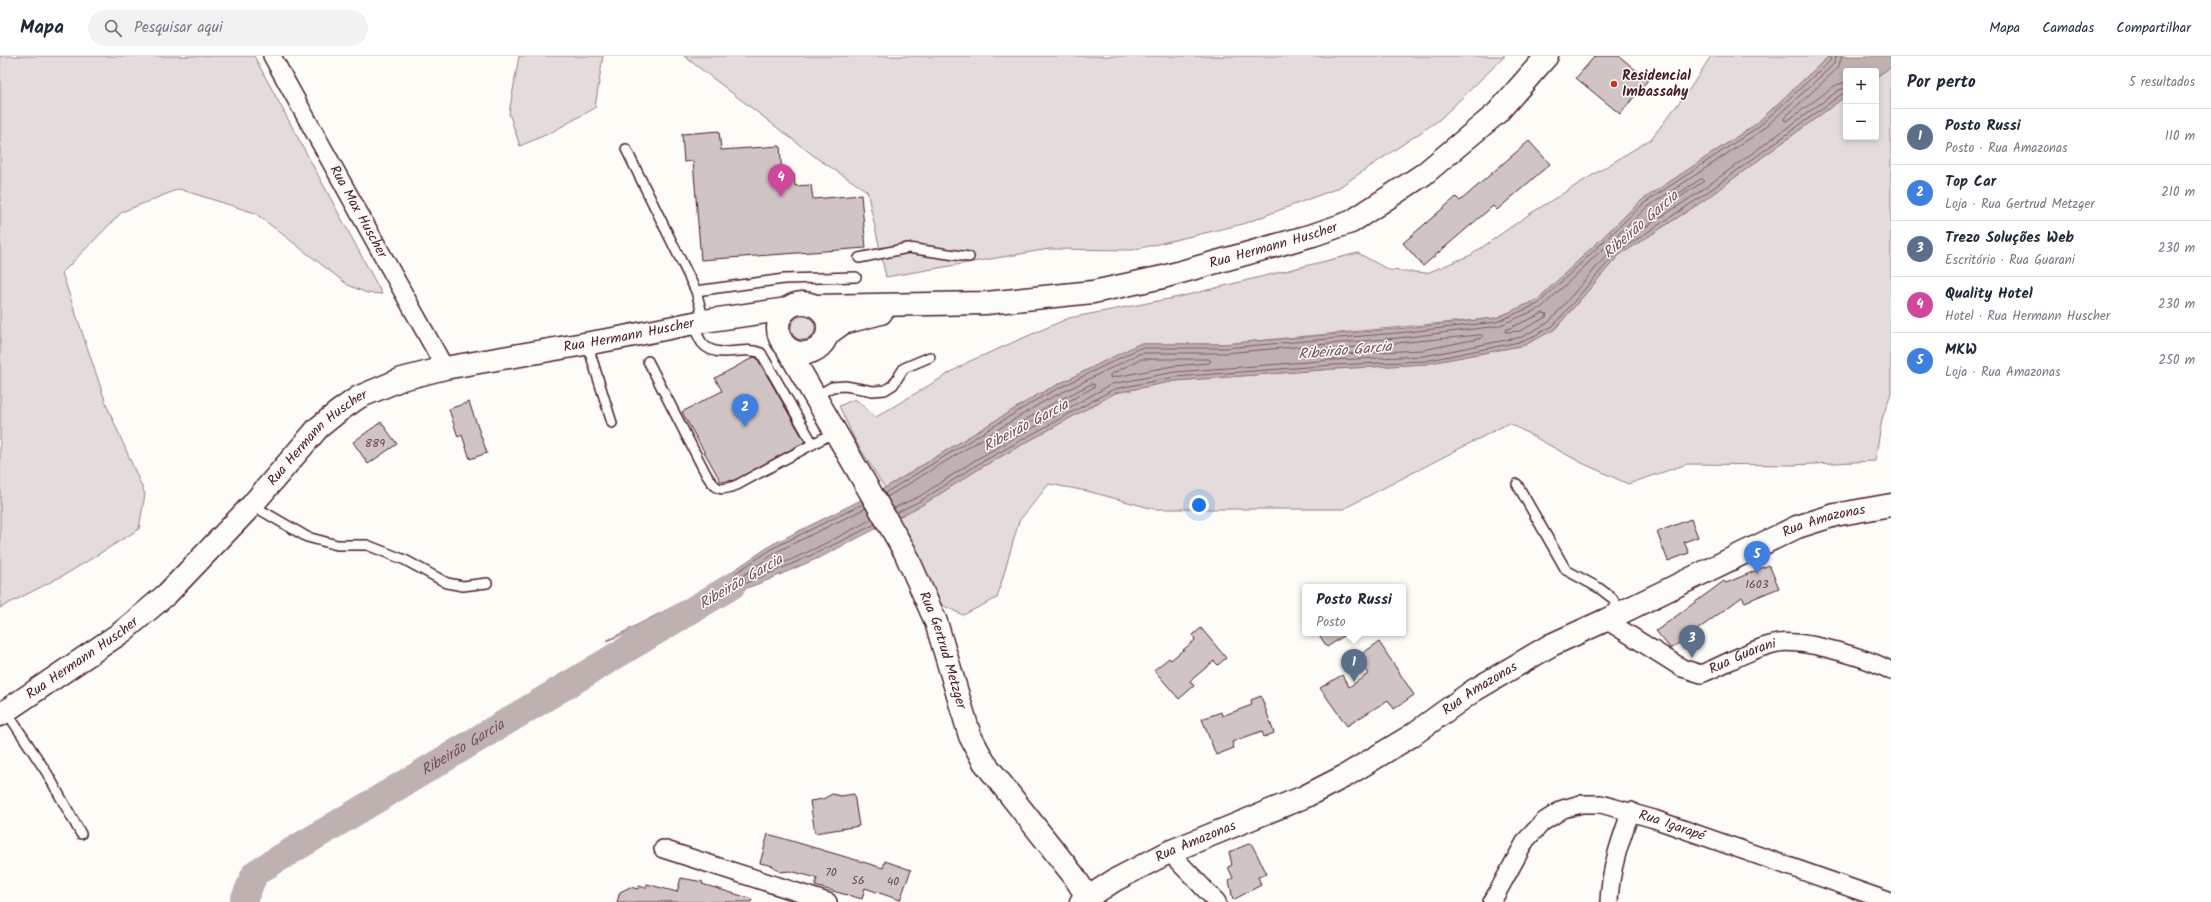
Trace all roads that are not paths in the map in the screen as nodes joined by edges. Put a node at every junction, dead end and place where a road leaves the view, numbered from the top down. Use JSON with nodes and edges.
{"nodes":[{"id":1,"x":272,"y":56,"type":"edge"},
{"id":2,"x":1547,"y":56,"type":"edge"},
{"id":3,"x":626,"y":149,"type":"dead end"},
{"id":4,"x":969,"y":257,"type":"dead end"},
{"id":5,"x":859,"y":258,"type":"dead end"},
{"id":6,"x":856,"y":276,"type":"dead end"},
{"id":7,"x":696,"y":291,"type":"junction"},
{"id":8,"x":940,"y":305,"type":"junction"},
{"id":9,"x":814,"y":306,"type":"junction"},
{"id":10,"x":787,"y":309,"type":"junction"},
{"id":11,"x":704,"y":321,"type":"junction"},
{"id":12,"x":823,"y":341,"type":"junction"},
{"id":13,"x":587,"y":344,"type":"junction"},
{"id":14,"x":785,"y":346,"type":"junction"},
{"id":15,"x":930,"y":357,"type":"dead end"},
{"id":16,"x":648,"y":361,"type":"dead end"},
{"id":17,"x":445,"y":368,"type":"junction"},
{"id":18,"x":815,"y":394,"type":"junction"},
{"id":19,"x":612,"y":423,"type":"dead end"},
{"id":20,"x":836,"y":432,"type":"junction"},
{"id":21,"x":814,"y":444,"type":"junction"},
{"id":22,"x":1516,"y":484,"type":"dead end"},
{"id":23,"x":252,"y":505,"type":"junction"},
{"id":24,"x":1891,"y":505,"type":"edge"},
{"id":25,"x":487,"y":583,"type":"dead end"},
{"id":26,"x":1614,"y":616,"type":"junction"},
{"id":27,"x":1891,"y":671,"type":"edge"},
{"id":28,"x":3,"y":713,"type":"edge"},
{"id":29,"x":1631,"y":811,"type":"junction"},
{"id":30,"x":81,"y":834,"type":"dead end"},
{"id":31,"x":663,"y":849,"type":"dead end"},
{"id":32,"x":1169,"y":852,"type":"junction"},
{"id":33,"x":1085,"y":900,"type":"edge"},
{"id":34,"x":828,"y":902,"type":"edge"},
{"id":35,"x":1217,"y":902,"type":"edge"},
{"id":36,"x":1492,"y":902,"type":"edge"},
{"id":37,"x":1609,"y":902,"type":"edge"},
{"id":38,"x":1891,"y":902,"type":"edge"}],
"edges":[{"from":1,"to":17,"type":"street","name":"Rua Max Huscher"},
{"from":2,"to":8,"type":"main road","name":"Rua Hermann Huscher"},
{"from":3,"to":7,"type":"lane"},
{"from":4,"to":5,"type":"lane"},
{"from":6,"to":7,"type":"lane"},
{"from":7,"to":11,"type":"lane"},
{"from":8,"to":9,"type":"main road","name":"Rua Hermann Huscher"},
{"from":8,"to":12,"type":"main road","name":"Rua Hermann Huscher"},
{"from":9,"to":10,"type":"main road"},
{"from":9,"to":12,"type":"main road"},
{"from":10,"to":11,"type":"main road","name":"Rua Hermann Huscher"},
{"from":10,"to":14,"type":"main road"},
{"from":11,"to":13,"type":"main road","name":"Rua Hermann Huscher"},
{"from":11,"to":14,"type":"main road","name":"Rua Hermann Huscher"},
{"from":11,"to":21,"type":"lane"},
{"from":12,"to":14,"type":"main road"},
{"from":12,"to":18,"type":"main road"},
{"from":13,"to":17,"type":"main road","name":"Rua Hermann Huscher"},
{"from":13,"to":19,"type":"lane"},
{"from":14,"to":18,"type":"main road","name":"Rua Gertrud Metzger"},
{"from":15,"to":18,"type":"lane"},
{"from":16,"to":21,"type":"lane"},
{"from":17,"to":23,"type":"main road","name":"Rua Hermann Huscher"},
{"from":18,"to":20,"type":"main road","name":"Rua Gertrud Metzger"},
{"from":20,"to":21,"type":"lane"},
{"from":20,"to":33,"type":"main road","name":"Rua Gertrud Metzger"},
{"from":22,"to":26,"type":"lane"},
{"from":23,"to":25,"type":"lane"},
{"from":23,"to":28,"type":"main road","name":"Rua Hermann Huscher"},
{"from":24,"to":26,"type":"main road","name":"Rua Amazonas"},
{"from":26,"to":27,"type":"street","name":"Rua Guarani"},
{"from":26,"to":32,"type":"main road","name":"Rua Amazonas"},
{"from":28,"to":30,"type":"lane"},
{"from":29,"to":36,"type":"street","name":"Rua Igarapé"},
{"from":29,"to":37,"type":"street"},
{"from":29,"to":38,"type":"street","name":"Rua Igarapé"},
{"from":31,"to":34,"type":"street"},
{"from":32,"to":33,"type":"main road","name":"Rua Amazonas"},
{"from":32,"to":35,"type":"street"}]}
